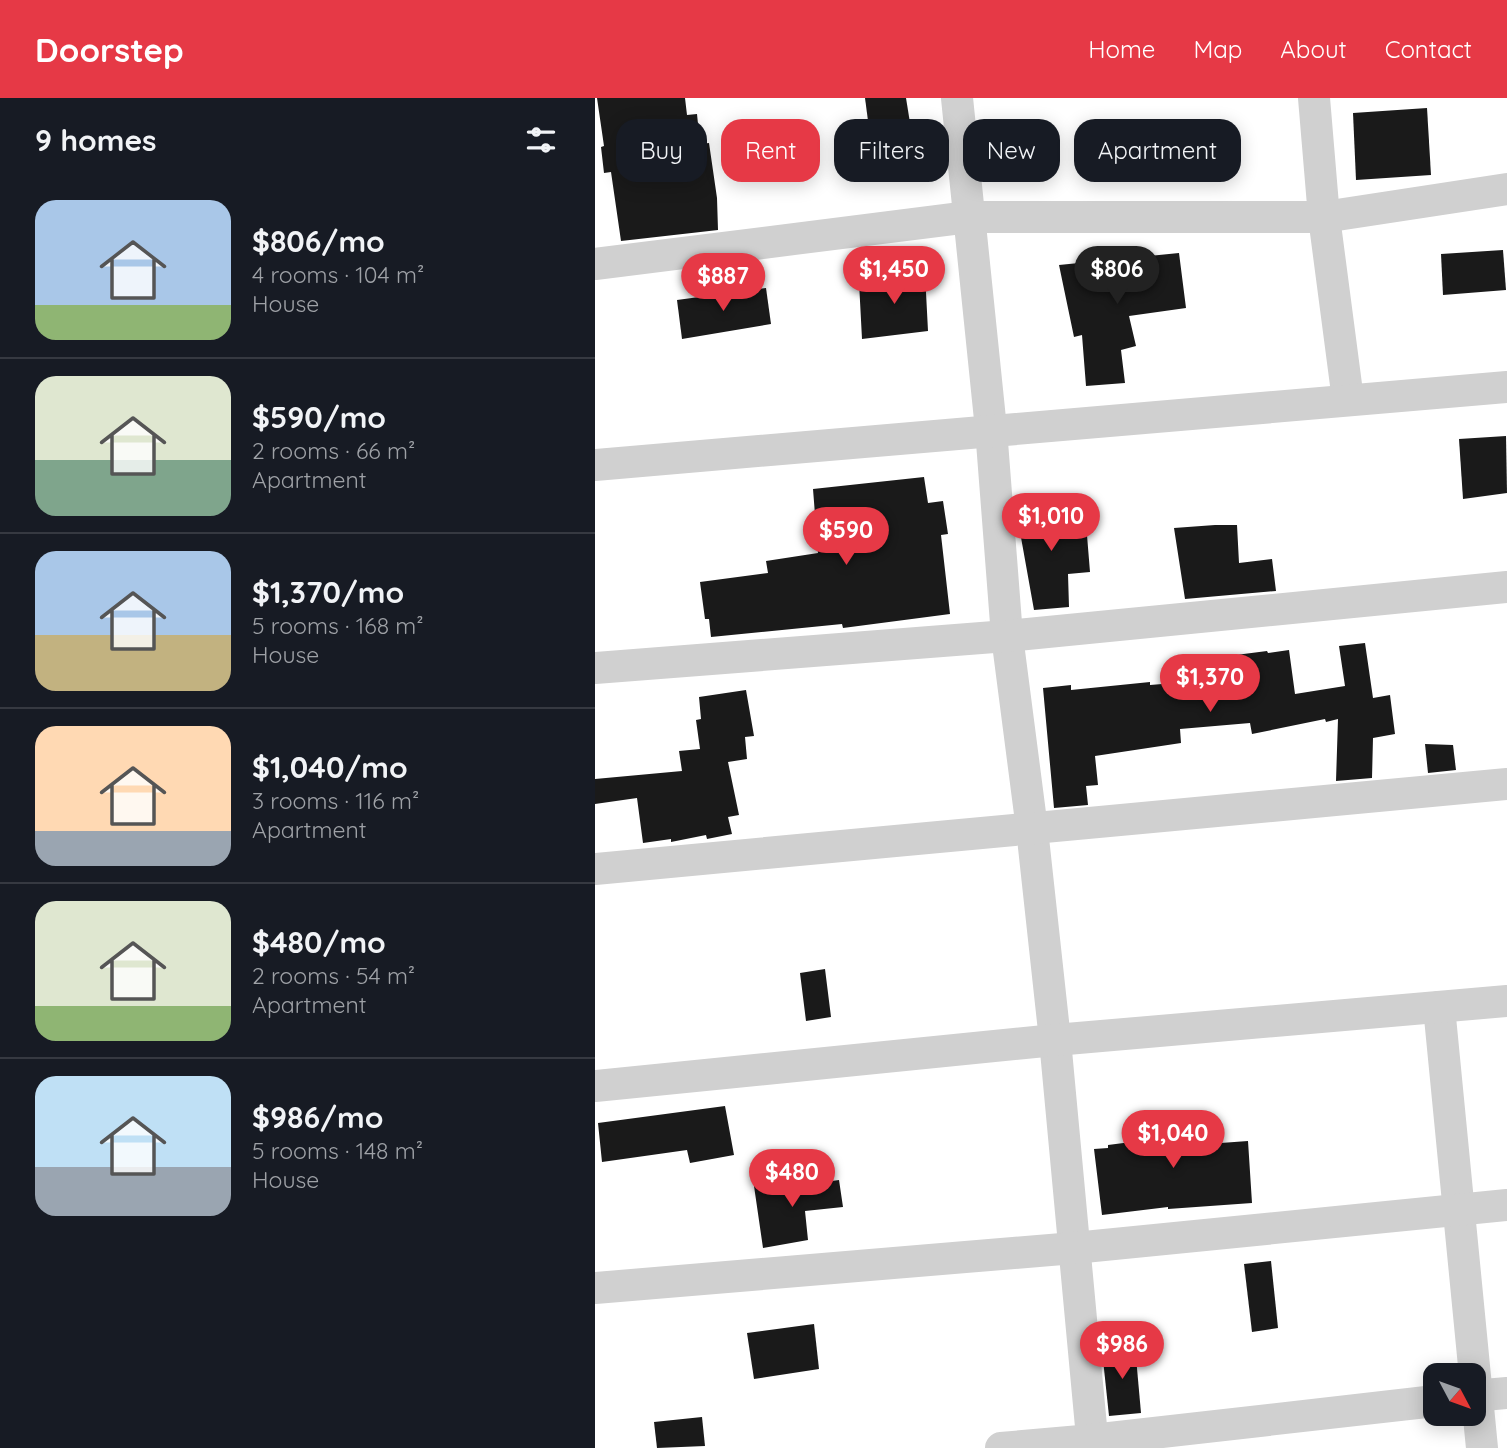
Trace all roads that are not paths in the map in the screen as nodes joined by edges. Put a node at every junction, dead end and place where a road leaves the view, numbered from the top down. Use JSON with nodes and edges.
{"nodes":[{"id":1,"x":957,"y":98,"type":"edge"},
{"id":2,"x":1314,"y":98,"type":"edge"},
{"id":3,"x":1507,"y":189,"type":"edge"},
{"id":4,"x":969,"y":217,"type":"junction"},
{"id":5,"x":1324,"y":217,"type":"junction"},
{"id":6,"x":595,"y":264,"type":"edge"},
{"id":7,"x":1507,"y":387,"type":"edge"},
{"id":8,"x":1348,"y":400,"type":"junction"},
{"id":9,"x":991,"y":429,"type":"junction"},
{"id":10,"x":595,"y":465,"type":"edge"},
{"id":11,"x":1507,"y":587,"type":"edge"},
{"id":12,"x":1007,"y":636,"type":"junction"},
{"id":13,"x":595,"y":668,"type":"edge"},
{"id":14,"x":1507,"y":783,"type":"edge"},
{"id":15,"x":1033,"y":829,"type":"junction"},
{"id":16,"x":595,"y":869,"type":"edge"},
{"id":17,"x":1507,"y":1001,"type":"edge"},
{"id":18,"x":1440,"y":1007,"type":"junction"},
{"id":19,"x":1055,"y":1040,"type":"junction"},
{"id":20,"x":595,"y":1086,"type":"edge"},
{"id":21,"x":1507,"y":1205,"type":"edge"},
{"id":22,"x":1459,"y":1209,"type":"junction"},
{"id":23,"x":1074,"y":1248,"type":"junction"},
{"id":24,"x":595,"y":1288,"type":"edge"},
{"id":25,"x":1471,"y":1363,"type":"edge"},
{"id":26,"x":1507,"y":1392,"type":"edge"},
{"id":27,"x":1486,"y":1395,"type":"edge"},
{"id":28,"x":1423,"y":1403,"type":"edge"},
{"id":29,"x":1479,"y":1426,"type":"edge"},
{"id":30,"x":1092,"y":1444,"type":"edge"},
{"id":31,"x":1001,"y":1448,"type":"edge"},
{"id":32,"x":1482,"y":1448,"type":"edge"}],
"edges":[{"from":1,"to":4,"type":"street"},
{"from":2,"to":5,"type":"street"},
{"from":3,"to":5,"type":"street"},
{"from":4,"to":5,"type":"street"},
{"from":4,"to":6,"type":"street"},
{"from":4,"to":9,"type":"street"},
{"from":5,"to":8,"type":"street"},
{"from":7,"to":8,"type":"street"},
{"from":8,"to":9,"type":"street"},
{"from":9,"to":10,"type":"street"},
{"from":9,"to":12,"type":"street"},
{"from":11,"to":12,"type":"street"},
{"from":12,"to":13,"type":"street"},
{"from":12,"to":15,"type":"street"},
{"from":14,"to":15,"type":"street"},
{"from":15,"to":16,"type":"street"},
{"from":15,"to":19,"type":"street"},
{"from":17,"to":18,"type":"street"},
{"from":18,"to":19,"type":"street"},
{"from":18,"to":22,"type":"street"},
{"from":19,"to":20,"type":"street"},
{"from":19,"to":23,"type":"street"},
{"from":21,"to":22,"type":"street"},
{"from":22,"to":23,"type":"street"},
{"from":22,"to":25,"type":"street"},
{"from":23,"to":24,"type":"street"},
{"from":23,"to":30,"type":"street"},
{"from":26,"to":27,"type":"street"},
{"from":28,"to":30,"type":"street"},
{"from":29,"to":32,"type":"street"},
{"from":30,"to":31,"type":"street"}]}
